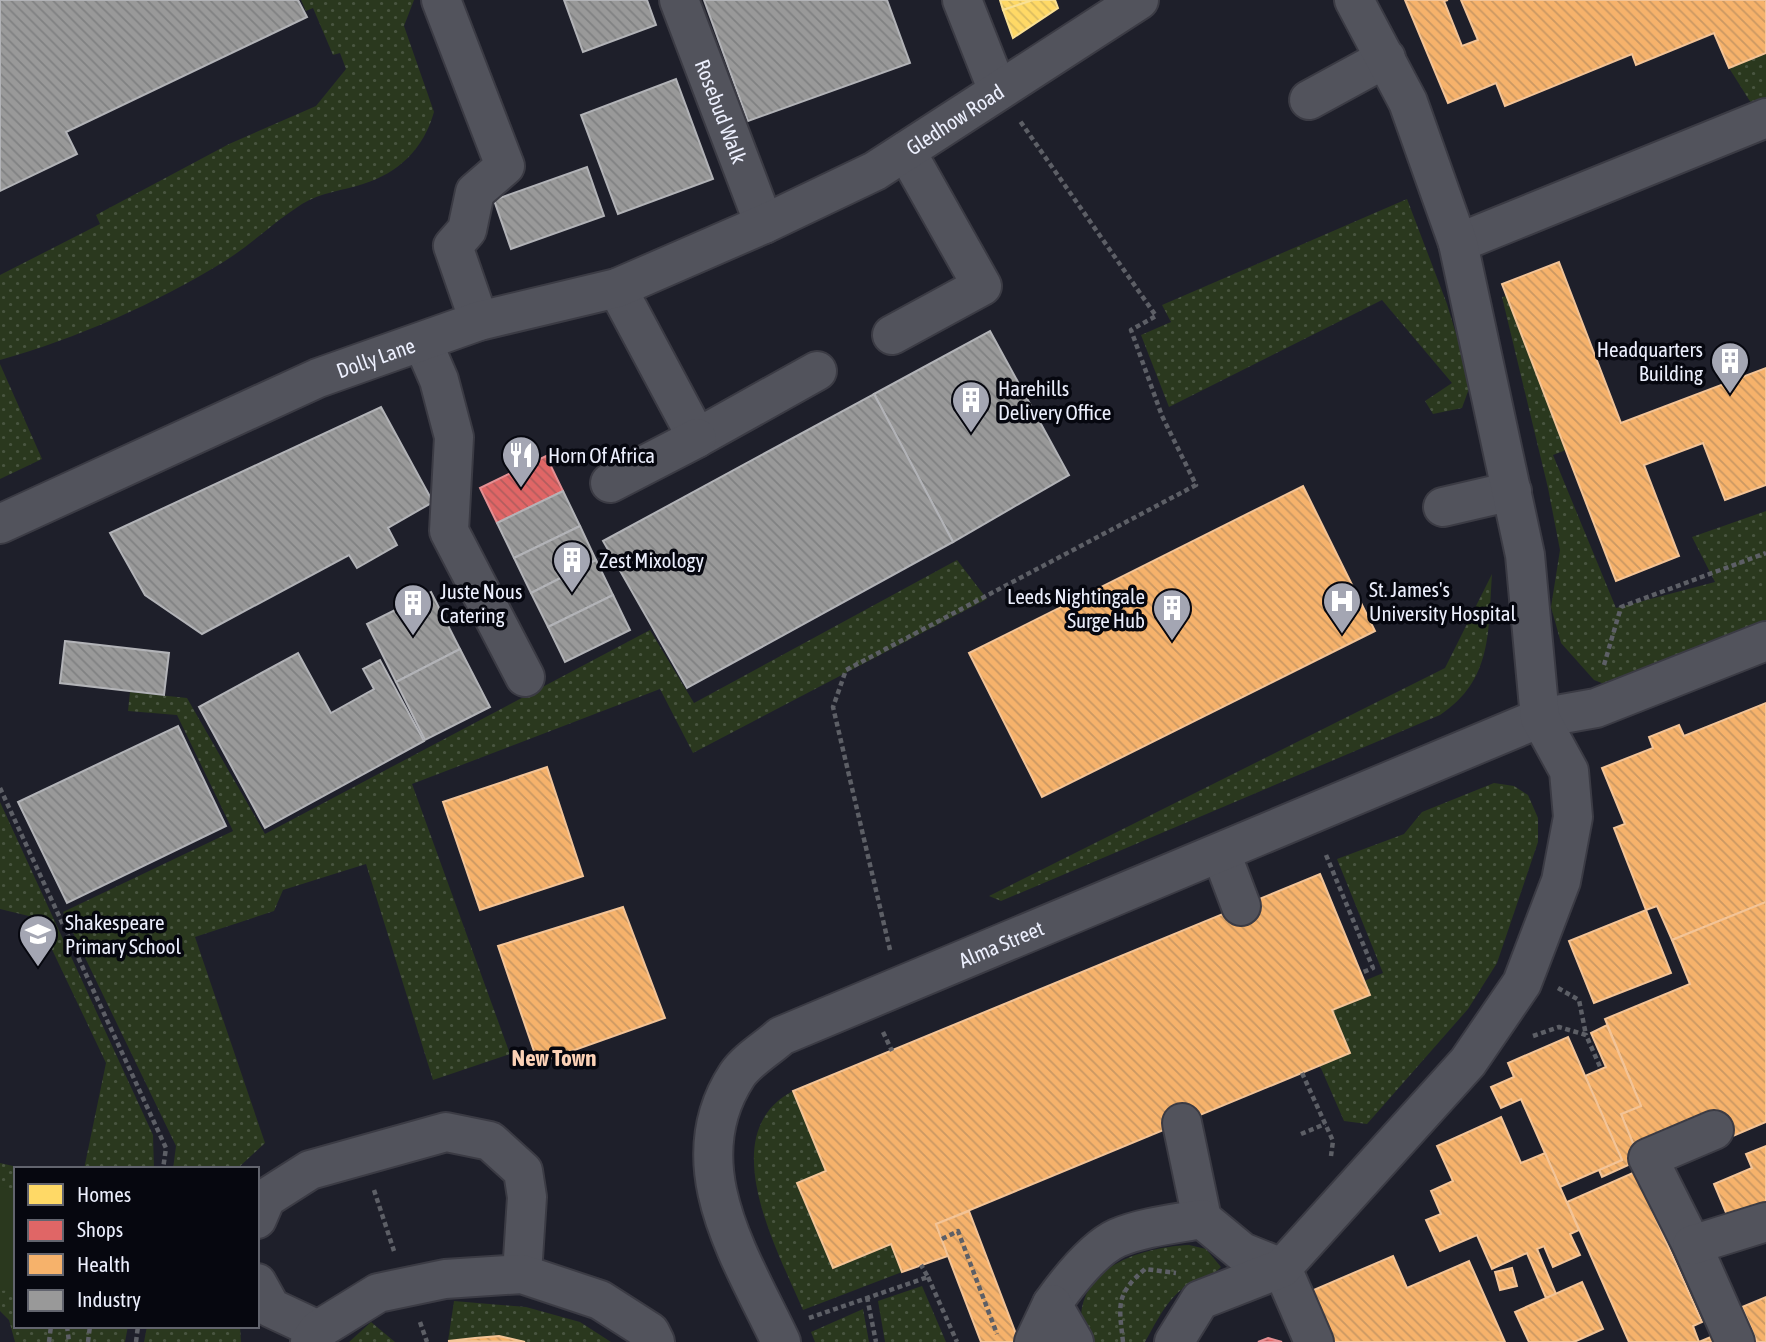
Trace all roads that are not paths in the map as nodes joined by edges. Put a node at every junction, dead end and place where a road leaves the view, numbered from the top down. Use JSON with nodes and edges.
{"nodes":[{"id":1,"x":441,"y":0,"type":"edge"},
{"id":2,"x":679,"y":0,"type":"edge"},
{"id":3,"x":962,"y":0,"type":"edge"},
{"id":4,"x":1354,"y":0,"type":"edge"},
{"id":5,"x":1117,"y":7,"type":"edge"},
{"id":6,"x":1386,"y":58,"type":"junction"},
{"id":7,"x":1309,"y":100,"type":"dead end"},
{"id":8,"x":1009,"y":106,"type":"junction"},
{"id":9,"x":1766,"y":118,"type":"edge"},
{"id":10,"x":906,"y":151,"type":"junction"},
{"id":11,"x":764,"y":224,"type":"junction"},
{"id":12,"x":1458,"y":243,"type":"junction"},
{"id":13,"x":617,"y":288,"type":"junction"},
{"id":14,"x":479,"y":321,"type":"junction"},
{"id":15,"x":892,"y":335,"type":"dead end"},
{"id":16,"x":423,"y":343,"type":"junction"},
{"id":17,"x":817,"y":371,"type":"dead end"},
{"id":18,"x":697,"y":438,"type":"junction"},
{"id":19,"x":610,"y":483,"type":"dead end"},
{"id":20,"x":1512,"y":491,"type":"junction"},
{"id":21,"x":1443,"y":507,"type":"dead end"},
{"id":22,"x":0,"y":524,"type":"edge"},
{"id":23,"x":1766,"y":641,"type":"edge"},
{"id":24,"x":525,"y":677,"type":"dead end"},
{"id":25,"x":1540,"y":718,"type":"junction"},
{"id":26,"x":1221,"y":853,"type":"junction"},
{"id":27,"x":1241,"y":906,"type":"dead end"},
{"id":28,"x":1182,"y":1123,"type":"dead end"},
{"id":29,"x":1714,"y":1130,"type":"dead end"},
{"id":30,"x":259,"y":1215,"type":"edge"},
{"id":31,"x":1202,"y":1219,"type":"junction"},
{"id":32,"x":1766,"y":1222,"type":"edge"},
{"id":33,"x":1692,"y":1245,"type":"junction"},
{"id":34,"x":1282,"y":1268,"type":"junction"},
{"id":35,"x":522,"y":1274,"type":"junction"},
{"id":36,"x":259,"y":1287,"type":"edge"},
{"id":37,"x":1052,"y":1304,"type":"junction"},
{"id":38,"x":792,"y":1331,"type":"edge"},
{"id":39,"x":314,"y":1336,"type":"edge"},
{"id":40,"x":655,"y":1342,"type":"edge"},
{"id":41,"x":1034,"y":1342,"type":"edge"},
{"id":42,"x":1074,"y":1342,"type":"edge"},
{"id":43,"x":1174,"y":1342,"type":"edge"},
{"id":44,"x":1314,"y":1342,"type":"edge"},
{"id":45,"x":1735,"y":1342,"type":"edge"}],
"edges":[{"from":1,"to":14,"type":"street"},
{"from":2,"to":11,"type":"street","name":"Rosebud Walk"},
{"from":3,"to":8,"type":"street"},
{"from":4,"to":6,"type":"street"},
{"from":5,"to":8,"type":"street","name":"Gledhow Road"},
{"from":6,"to":7,"type":"street"},
{"from":6,"to":12,"type":"street"},
{"from":8,"to":10,"type":"street","name":"Gledhow Road"},
{"from":9,"to":12,"type":"street"},
{"from":10,"to":11,"type":"street","name":"Gledhow Road"},
{"from":10,"to":15,"type":"street"},
{"from":11,"to":13,"type":"street","name":"Dolly Lane"},
{"from":12,"to":20,"type":"street"},
{"from":13,"to":14,"type":"street","name":"Dolly Lane"},
{"from":13,"to":18,"type":"street"},
{"from":14,"to":16,"type":"street","name":"Dolly Lane"},
{"from":16,"to":22,"type":"street","name":"Dolly Lane"},
{"from":16,"to":24,"type":"street"},
{"from":17,"to":18,"type":"street"},
{"from":18,"to":19,"type":"street"},
{"from":20,"to":21,"type":"street"},
{"from":20,"to":25,"type":"street"},
{"from":23,"to":25,"type":"street","name":"Alma Street"},
{"from":25,"to":26,"type":"street","name":"Alma Street"},
{"from":25,"to":34,"type":"street"},
{"from":26,"to":27,"type":"street"},
{"from":26,"to":38,"type":"street","name":"Alma Street"},
{"from":28,"to":31,"type":"street"},
{"from":29,"to":33,"type":"street"},
{"from":30,"to":35,"type":"street"},
{"from":31,"to":34,"type":"street"},
{"from":31,"to":37,"type":"street"},
{"from":32,"to":33,"type":"street"},
{"from":33,"to":45,"type":"street"},
{"from":34,"to":43,"type":"street"},
{"from":34,"to":44,"type":"street"},
{"from":35,"to":39,"type":"street"},
{"from":35,"to":40,"type":"street"},
{"from":36,"to":39,"type":"street"},
{"from":37,"to":41,"type":"street"},
{"from":37,"to":42,"type":"street"}]}
